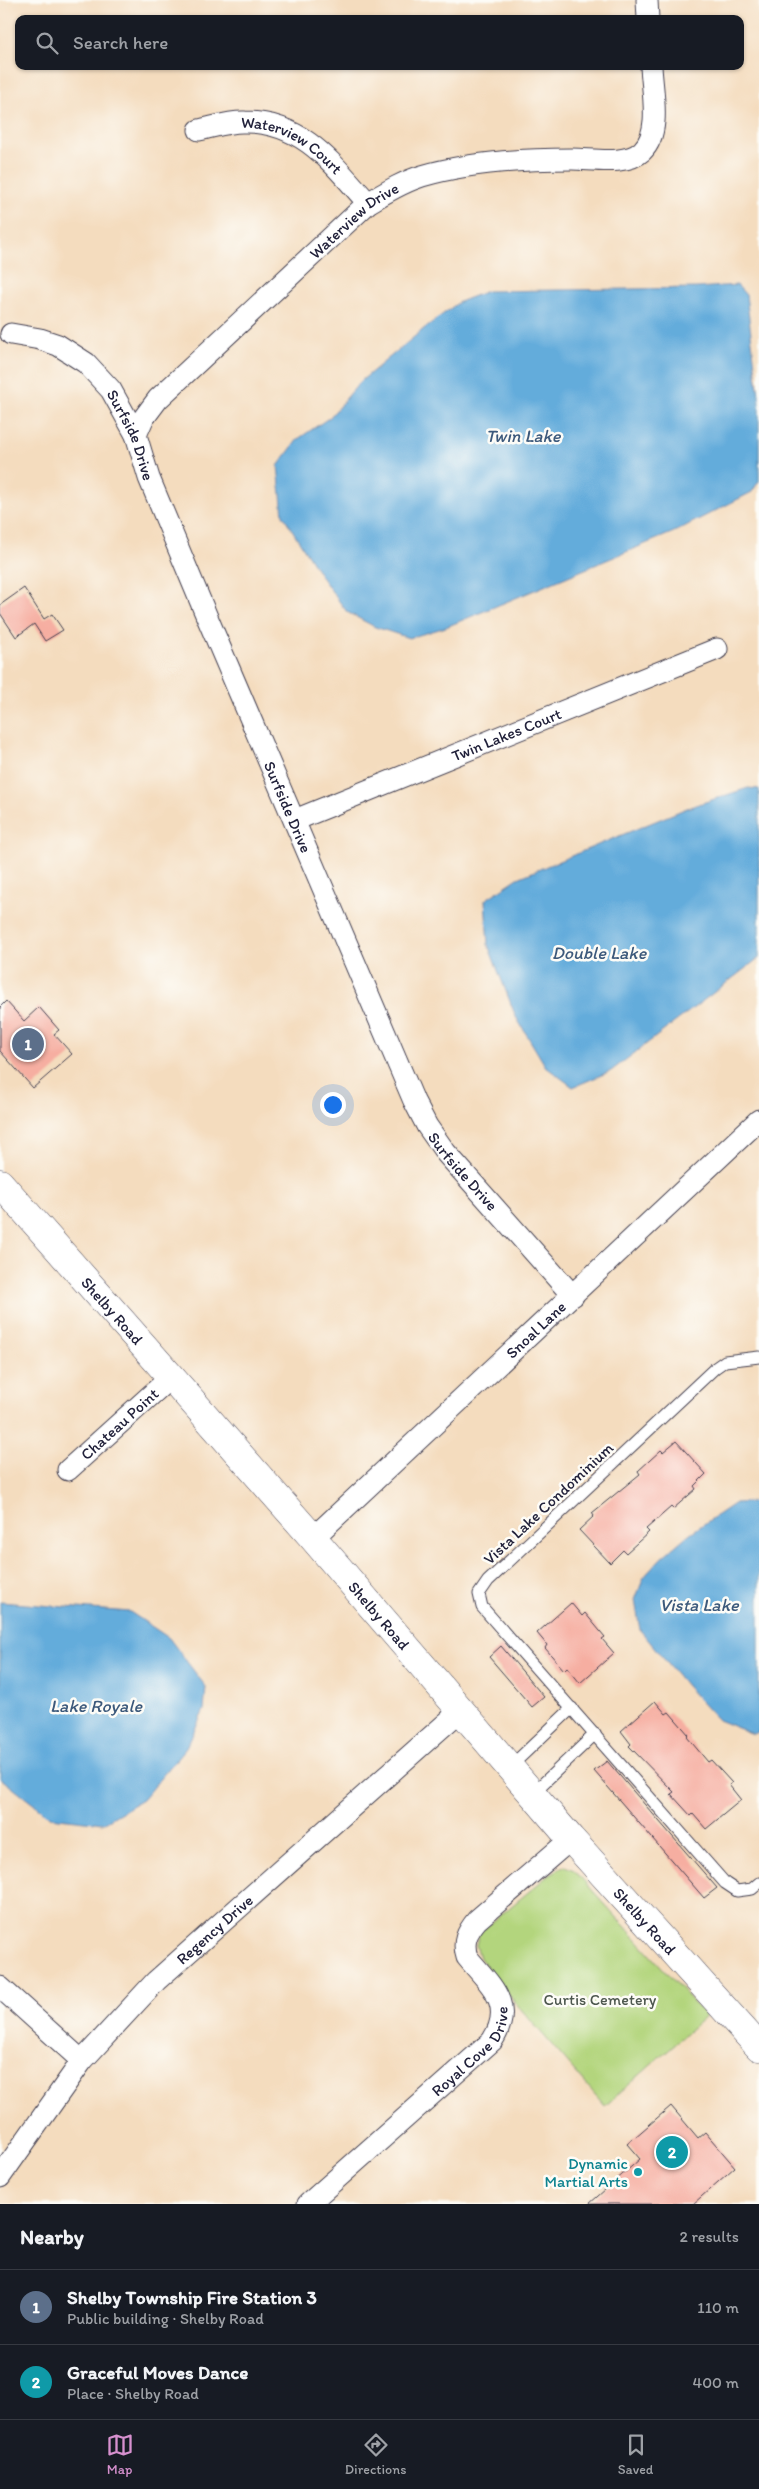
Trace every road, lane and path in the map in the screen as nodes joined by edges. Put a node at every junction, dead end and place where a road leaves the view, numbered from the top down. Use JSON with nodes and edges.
{"nodes":[{"id":1,"x":647,"y":0,"type":"edge"},
{"id":2,"x":648,"y":15,"type":"edge"},
{"id":3,"x":651,"y":70,"type":"edge"},
{"id":4,"x":199,"y":130,"type":"dead end"},
{"id":5,"x":368,"y":203,"type":"junction"},
{"id":6,"x":11,"y":334,"type":"dead end"},
{"id":7,"x":136,"y":435,"type":"junction"},
{"id":8,"x":717,"y":649,"type":"dead end"},
{"id":9,"x":295,"y":820,"type":"junction"},
{"id":10,"x":759,"y":1120,"type":"edge"},
{"id":11,"x":0,"y":1183,"type":"edge"},
{"id":12,"x":573,"y":1296,"type":"junction"},
{"id":13,"x":759,"y":1357,"type":"edge"},
{"id":14,"x":171,"y":1377,"type":"junction"},
{"id":15,"x":68,"y":1470,"type":"dead end"},
{"id":16,"x":312,"y":1538,"type":"junction"},
{"id":17,"x":572,"y":1708,"type":"junction"},
{"id":18,"x":460,"y":1711,"type":"junction"},
{"id":19,"x":595,"y":1734,"type":"junction"},
{"id":20,"x":510,"y":1767,"type":"junction"},
{"id":21,"x":533,"y":1793,"type":"junction"},
{"id":22,"x":571,"y":1839,"type":"junction"},
{"id":23,"x":759,"y":1883,"type":"edge"},
{"id":24,"x":0,"y":1987,"type":"edge"},
{"id":25,"x":759,"y":2047,"type":"edge"},
{"id":26,"x":82,"y":2061,"type":"junction"},
{"id":27,"x":0,"y":2177,"type":"edge"},
{"id":28,"x":308,"y":2204,"type":"edge"}],
"edges":[{"from":1,"to":2,"type":"street"},
{"from":3,"to":5,"type":"street","name":"Waterview Drive"},
{"from":4,"to":5,"type":"street","name":"Waterview Court"},
{"from":5,"to":7,"type":"street","name":"Waterview Drive"},
{"from":6,"to":7,"type":"street","name":"Surfside Drive"},
{"from":7,"to":9,"type":"street","name":"Surfside Drive"},
{"from":8,"to":9,"type":"street","name":"Twin Lakes Court"},
{"from":9,"to":12,"type":"street","name":"Surfside Drive"},
{"from":10,"to":12,"type":"street","name":"Snoal Lane"},
{"from":11,"to":14,"type":"street","name":"Shelby Road"},
{"from":12,"to":16,"type":"street","name":"Snoal Lane"},
{"from":13,"to":17,"type":"lane","name":"Vista Lake Condominium"},
{"from":14,"to":15,"type":"street","name":"Chateau Point"},
{"from":14,"to":16,"type":"street","name":"Shelby Road"},
{"from":16,"to":18,"type":"street","name":"Shelby Road"},
{"from":17,"to":19,"type":"lane","name":"Vista Lake Condominium"},
{"from":17,"to":20,"type":"lane"},
{"from":18,"to":20,"type":"street","name":"Shelby Road"},
{"from":18,"to":26,"type":"street","name":"Regency Drive"},
{"from":19,"to":21,"type":"lane"},
{"from":19,"to":23,"type":"lane","name":"Vista Lake Condominium"},
{"from":20,"to":21,"type":"street","name":"Shelby Road"},
{"from":21,"to":22,"type":"street","name":"Shelby Road"},
{"from":22,"to":25,"type":"street","name":"Shelby Road"},
{"from":22,"to":28,"type":"street","name":"Royal Cove Drive"},
{"from":24,"to":26,"type":"street"},
{"from":26,"to":27,"type":"street","name":"Regency Drive"}]}
